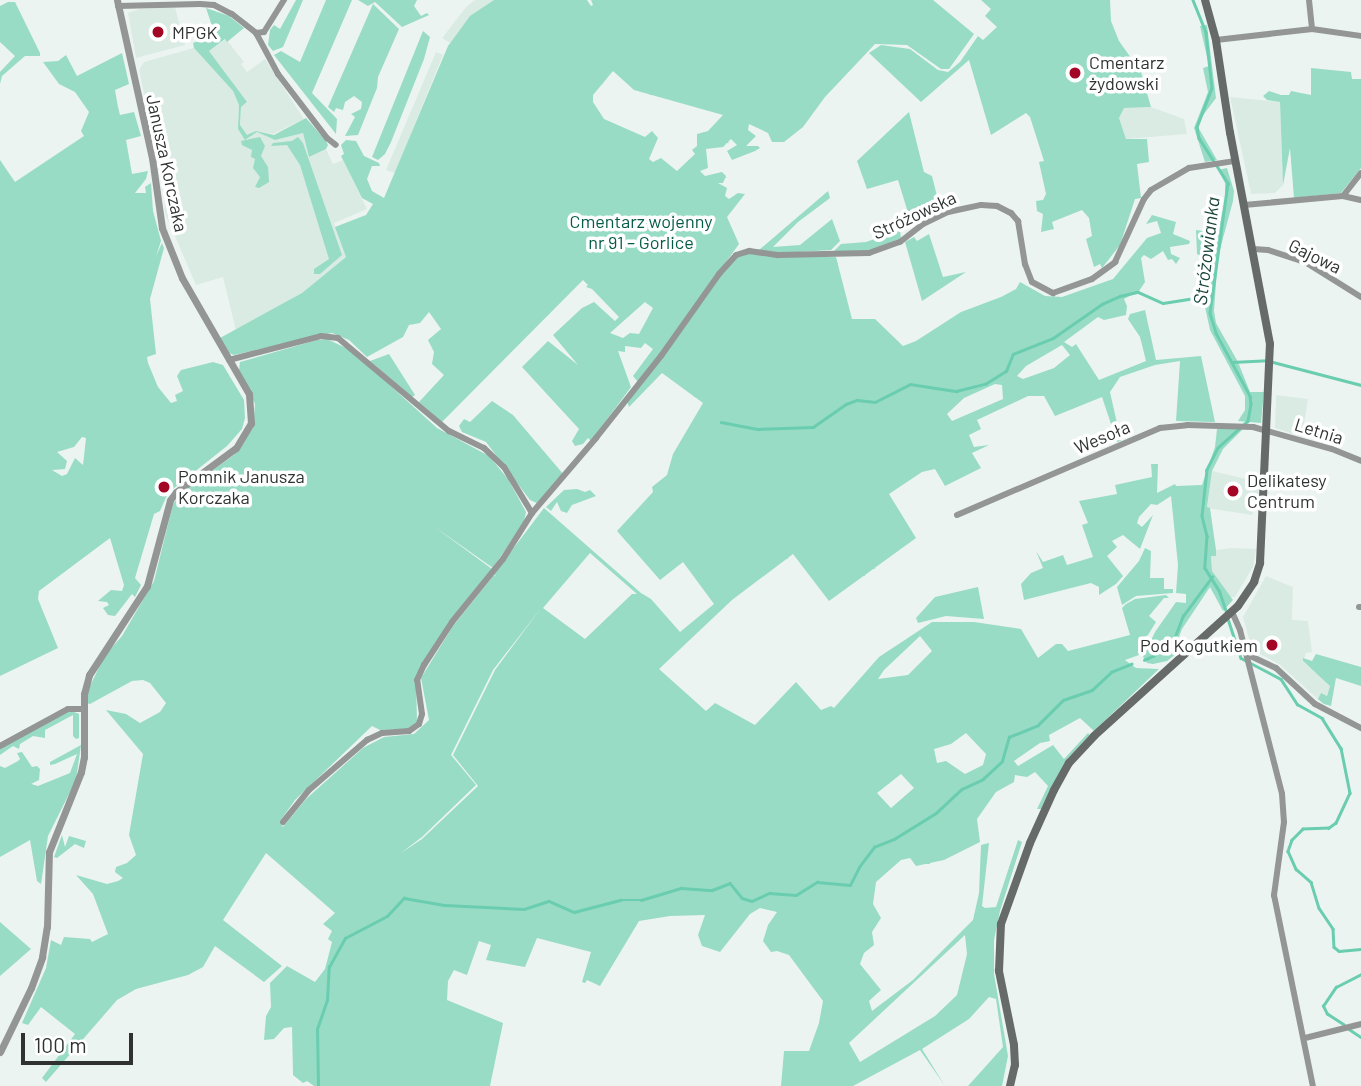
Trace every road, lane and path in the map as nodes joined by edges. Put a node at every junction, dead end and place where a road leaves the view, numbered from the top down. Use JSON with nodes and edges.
{"nodes":[{"id":1,"x":284,"y":0,"type":"edge"},
{"id":2,"x":1205,"y":0,"type":"edge"},
{"id":3,"x":1308,"y":0,"type":"edge"},
{"id":4,"x":117,"y":3,"type":"edge"},
{"id":5,"x":1312,"y":29,"type":"junction"},
{"id":6,"x":257,"y":33,"type":"junction"},
{"id":7,"x":1361,"y":36,"type":"edge"},
{"id":8,"x":1216,"y":40,"type":"junction"},
{"id":9,"x":336,"y":145,"type":"dead end"},
{"id":10,"x":1236,"y":161,"type":"junction"},
{"id":11,"x":1361,"y":173,"type":"edge"},
{"id":12,"x":1343,"y":196,"type":"junction"},
{"id":13,"x":1361,"y":200,"type":"edge"},
{"id":14,"x":1244,"y":205,"type":"junction"},
{"id":15,"x":1253,"y":249,"type":"junction"},
{"id":16,"x":1361,"y":298,"type":"edge"},
{"id":17,"x":229,"y":360,"type":"junction"},
{"id":18,"x":1268,"y":430,"type":"junction"},
{"id":19,"x":1361,"y":461,"type":"edge"},
{"id":20,"x":532,"y":513,"type":"junction"},
{"id":21,"x":957,"y":515,"type":"dead end"},
{"id":22,"x":1231,"y":613,"type":"junction"},
{"id":23,"x":1247,"y":656,"type":"junction"},
{"id":24,"x":82,"y":709,"type":"junction"},
{"id":25,"x":1361,"y":728,"type":"edge"},
{"id":26,"x":0,"y":746,"type":"edge"},
{"id":27,"x":283,"y":821,"type":"dead end"},
{"id":28,"x":1358,"y":1024,"type":"edge"},
{"id":29,"x":1305,"y":1038,"type":"junction"},
{"id":30,"x":0,"y":1052,"type":"edge"},
{"id":31,"x":1010,"y":1086,"type":"edge"},
{"id":32,"x":1313,"y":1086,"type":"edge"}],
"edges":[{"from":1,"to":6,"type":"street"},
{"from":2,"to":8,"type":"main road"},
{"from":3,"to":5,"type":"street"},
{"from":4,"to":6,"type":"street"},
{"from":4,"to":17,"type":"street","name":"Janusza Korczaka"},
{"from":5,"to":7,"type":"street"},
{"from":5,"to":8,"type":"street"},
{"from":6,"to":9,"type":"street"},
{"from":8,"to":10,"type":"main road"},
{"from":10,"to":14,"type":"main road"},
{"from":10,"to":20,"type":"street","name":"Stróżowska"},
{"from":11,"to":12,"type":"street"},
{"from":12,"to":13,"type":"street"},
{"from":12,"to":14,"type":"street"},
{"from":14,"to":15,"type":"main road"},
{"from":15,"to":16,"type":"street","name":"Gajowa"},
{"from":15,"to":18,"type":"main road"},
{"from":17,"to":20,"type":"street"},
{"from":17,"to":24,"type":"street","name":"Janusza Korczaka"},
{"from":18,"to":19,"type":"street","name":"Letnia"},
{"from":18,"to":21,"type":"street","name":"Wesoła"},
{"from":18,"to":22,"type":"main road"},
{"from":20,"to":27,"type":"street"},
{"from":22,"to":23,"type":"street"},
{"from":22,"to":31,"type":"main road"},
{"from":23,"to":25,"type":"street"},
{"from":23,"to":29,"type":"street"},
{"from":24,"to":26,"type":"street"},
{"from":24,"to":30,"type":"street","name":"Janusza Korczaka"},
{"from":28,"to":29,"type":"street"},
{"from":29,"to":32,"type":"street"}]}
